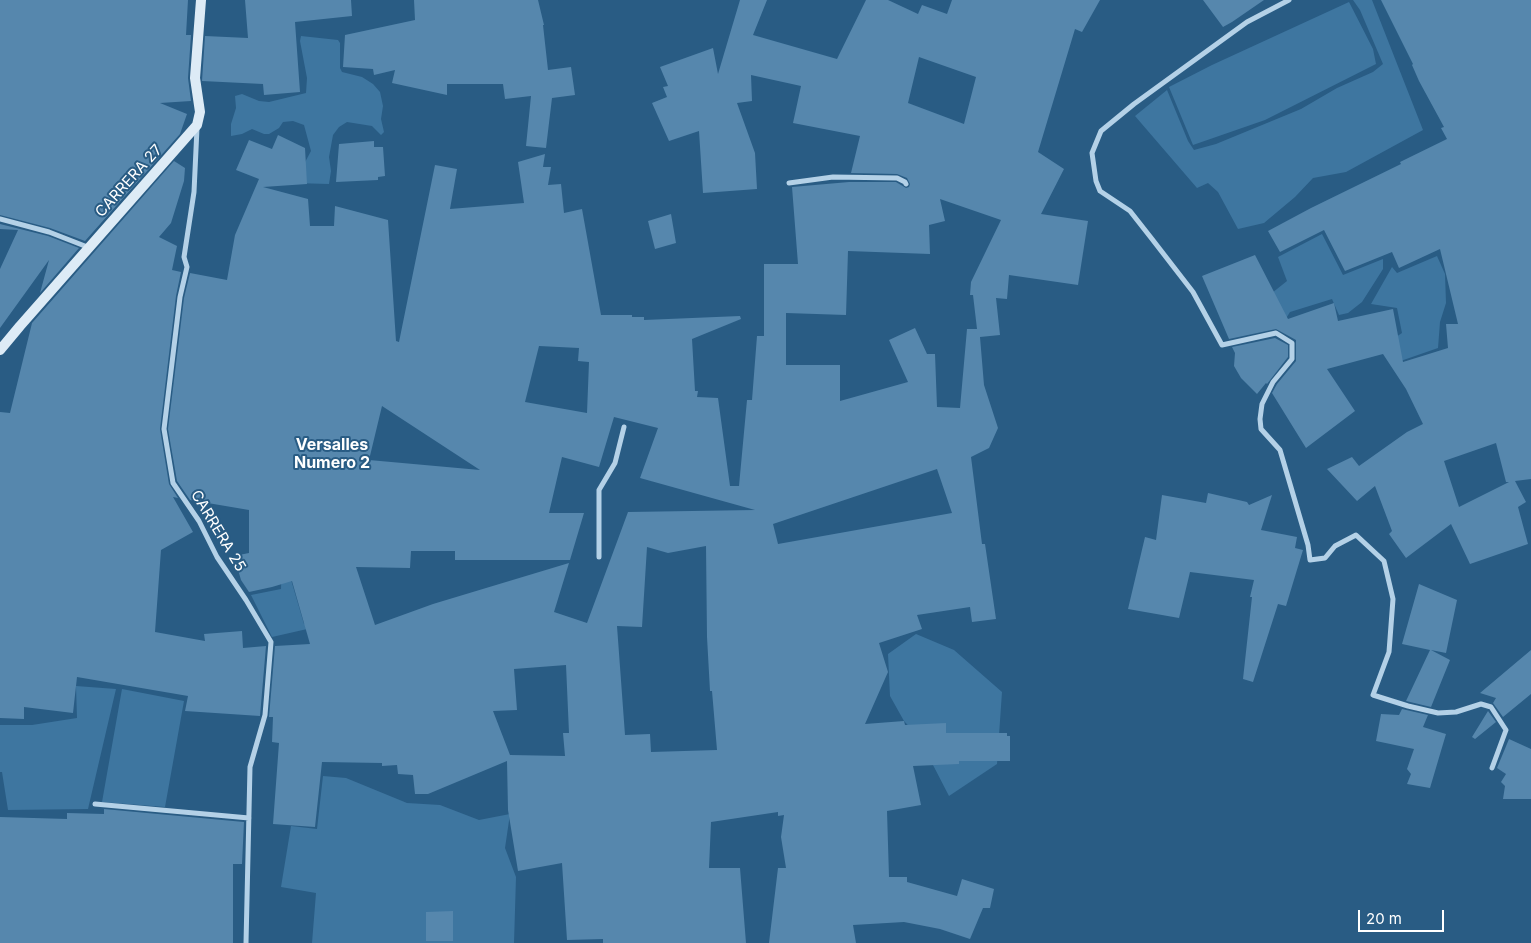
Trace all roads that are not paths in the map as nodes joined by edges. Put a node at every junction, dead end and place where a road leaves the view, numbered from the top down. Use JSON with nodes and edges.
{"nodes":[{"id":1,"x":201,"y":0,"type":"edge"},
{"id":2,"x":1289,"y":0,"type":"edge"},
{"id":3,"x":197,"y":125,"type":"junction"},
{"id":4,"x":789,"y":182,"type":"dead end"},
{"id":5,"x":906,"y":184,"type":"dead end"},
{"id":6,"x":0,"y":219,"type":"edge"},
{"id":7,"x":90,"y":248,"type":"junction"},
{"id":8,"x":0,"y":350,"type":"edge"},
{"id":9,"x":624,"y":427,"type":"dead end"},
{"id":10,"x":598,"y":557,"type":"dead end"},
{"id":11,"x":1492,"y":768,"type":"dead end"},
{"id":12,"x":95,"y":804,"type":"dead end"},
{"id":13,"x":249,"y":818,"type":"junction"},
{"id":14,"x":246,"y":943,"type":"edge"}],
"edges":[{"from":1,"to":3,"type":"street"},
{"from":2,"to":11,"type":"street"},
{"from":3,"to":7,"type":"street","name":"CARRERA 27"},
{"from":3,"to":13,"type":"street","name":"CARRERA 25"},
{"from":4,"to":5,"type":"street"},
{"from":6,"to":7,"type":"street"},
{"from":7,"to":8,"type":"street","name":"CARRERA 27"},
{"from":9,"to":10,"type":"street"},
{"from":12,"to":13,"type":"street"},
{"from":13,"to":14,"type":"street","name":"CARRERA 25"}]}
